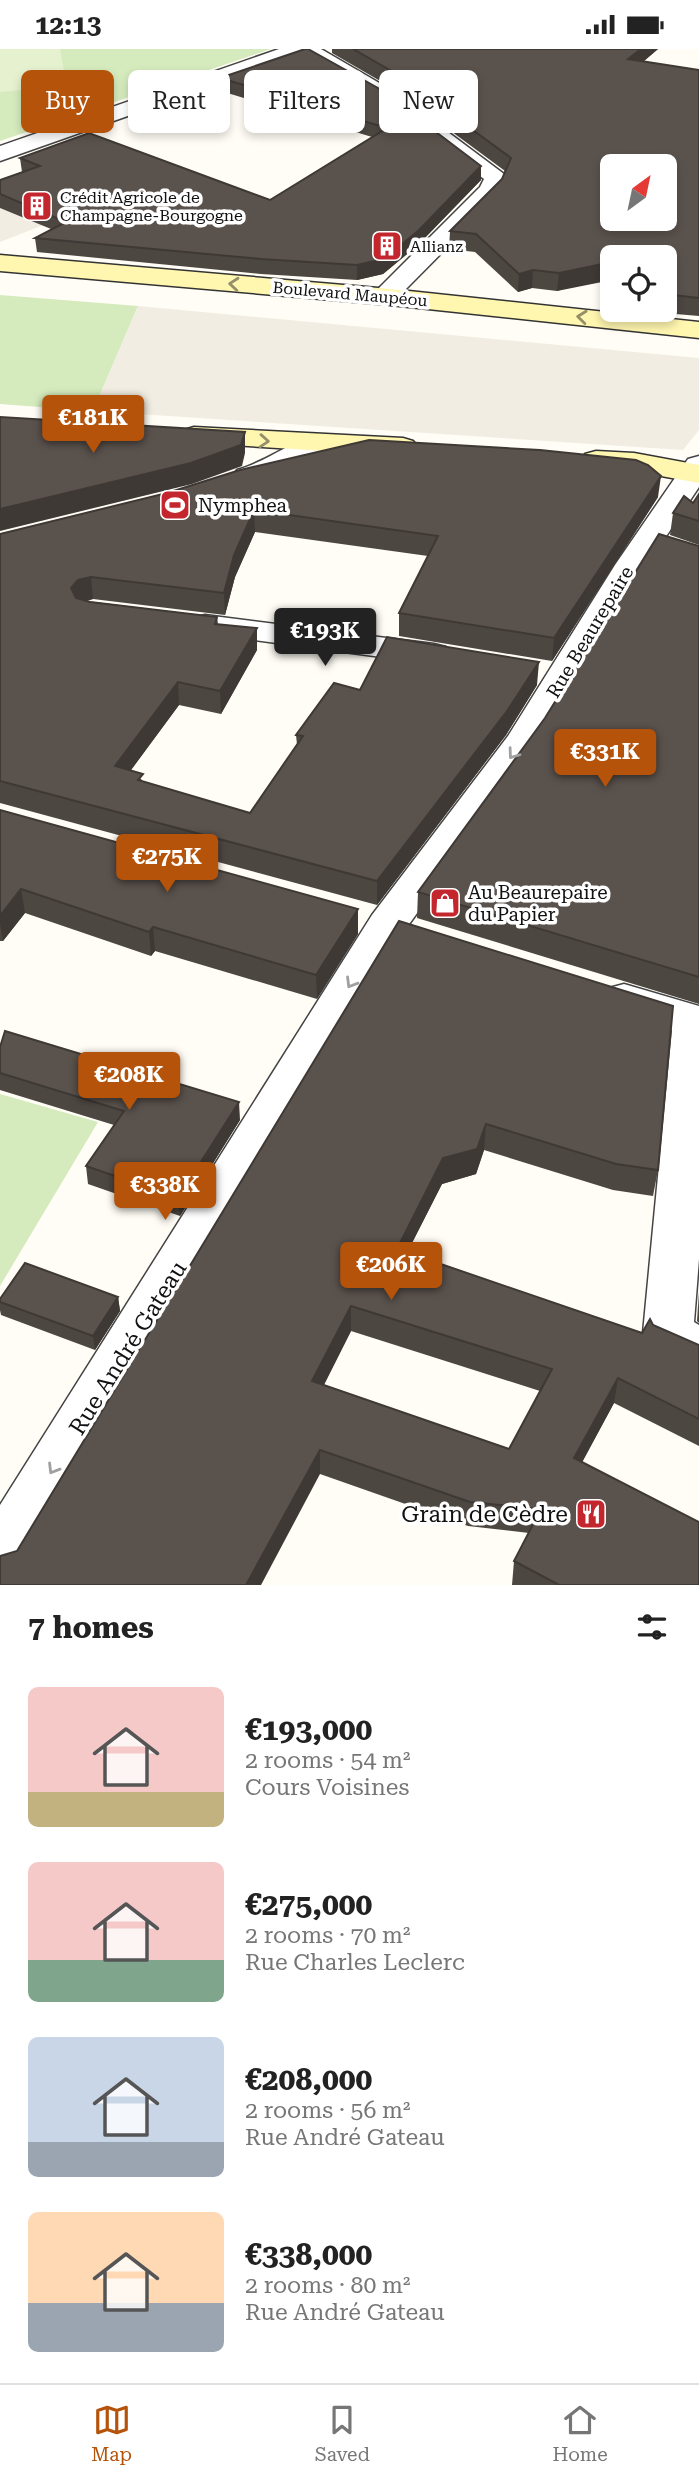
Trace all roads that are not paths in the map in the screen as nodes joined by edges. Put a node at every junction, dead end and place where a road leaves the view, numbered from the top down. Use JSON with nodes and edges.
{"nodes":[{"id":1,"x":298,"y":49,"type":"edge"},
{"id":2,"x":306,"y":49,"type":"edge"},
{"id":3,"x":0,"y":154,"type":"edge"},
{"id":4,"x":0,"y":263,"type":"edge"},
{"id":5,"x":390,"y":297,"type":"junction"},
{"id":6,"x":699,"y":330,"type":"edge"},
{"id":7,"x":166,"y":434,"type":"edge"},
{"id":8,"x":318,"y":444,"type":"junction"},
{"id":9,"x":426,"y":449,"type":"edge"},
{"id":10,"x":565,"y":458,"type":"edge"},
{"id":11,"x":697,"y":471,"type":"edge"},
{"id":12,"x":221,"y":486,"type":"edge"},
{"id":13,"x":647,"y":541,"type":"junction"},
{"id":14,"x":682,"y":552,"type":"edge"},
{"id":15,"x":177,"y":622,"type":"edge"},
{"id":16,"x":471,"y":660,"type":"edge"},
{"id":17,"x":524,"y":669,"type":"edge"},
{"id":18,"x":563,"y":676,"type":"junction"},
{"id":19,"x":387,"y":925,"type":"joint"},
{"id":20,"x":592,"y":989,"type":"edge"},
{"id":21,"x":697,"y":1021,"type":"edge"},
{"id":22,"x":699,"y":1350,"type":"edge"},
{"id":23,"x":0,"y":1555,"type":"edge"}],
"edges":[{"from":1,"to":3,"type":"street"},
{"from":2,"to":5,"type":"street"},
{"from":5,"to":4,"type":"main road","name":"Boulevard Maupéou","one_way":true},
{"from":6,"to":5,"type":"main road","name":"Boulevard Maupéou","one_way":true},
{"from":7,"to":8,"type":"main road","one_way":true},
{"from":8,"to":9,"type":"main road"},
{"from":8,"to":12,"type":"street"},
{"from":10,"to":11,"type":"main road"},
{"from":11,"to":13,"type":"street","name":"Rue Beaurepaire"},
{"from":13,"to":14,"type":"street"},
{"from":13,"to":18,"type":"street","name":"Rue Beaurepaire"},
{"from":15,"to":16,"type":"street"},
{"from":17,"to":18,"type":"street"},
{"from":18,"to":19,"type":"street","name":"Rue Beaurepaire","one_way":true},
{"from":19,"to":23,"type":"street","name":"Rue André Gateau","one_way":true},
{"from":20,"to":21,"type":"street"},
{"from":21,"to":22,"type":"street"}]}
